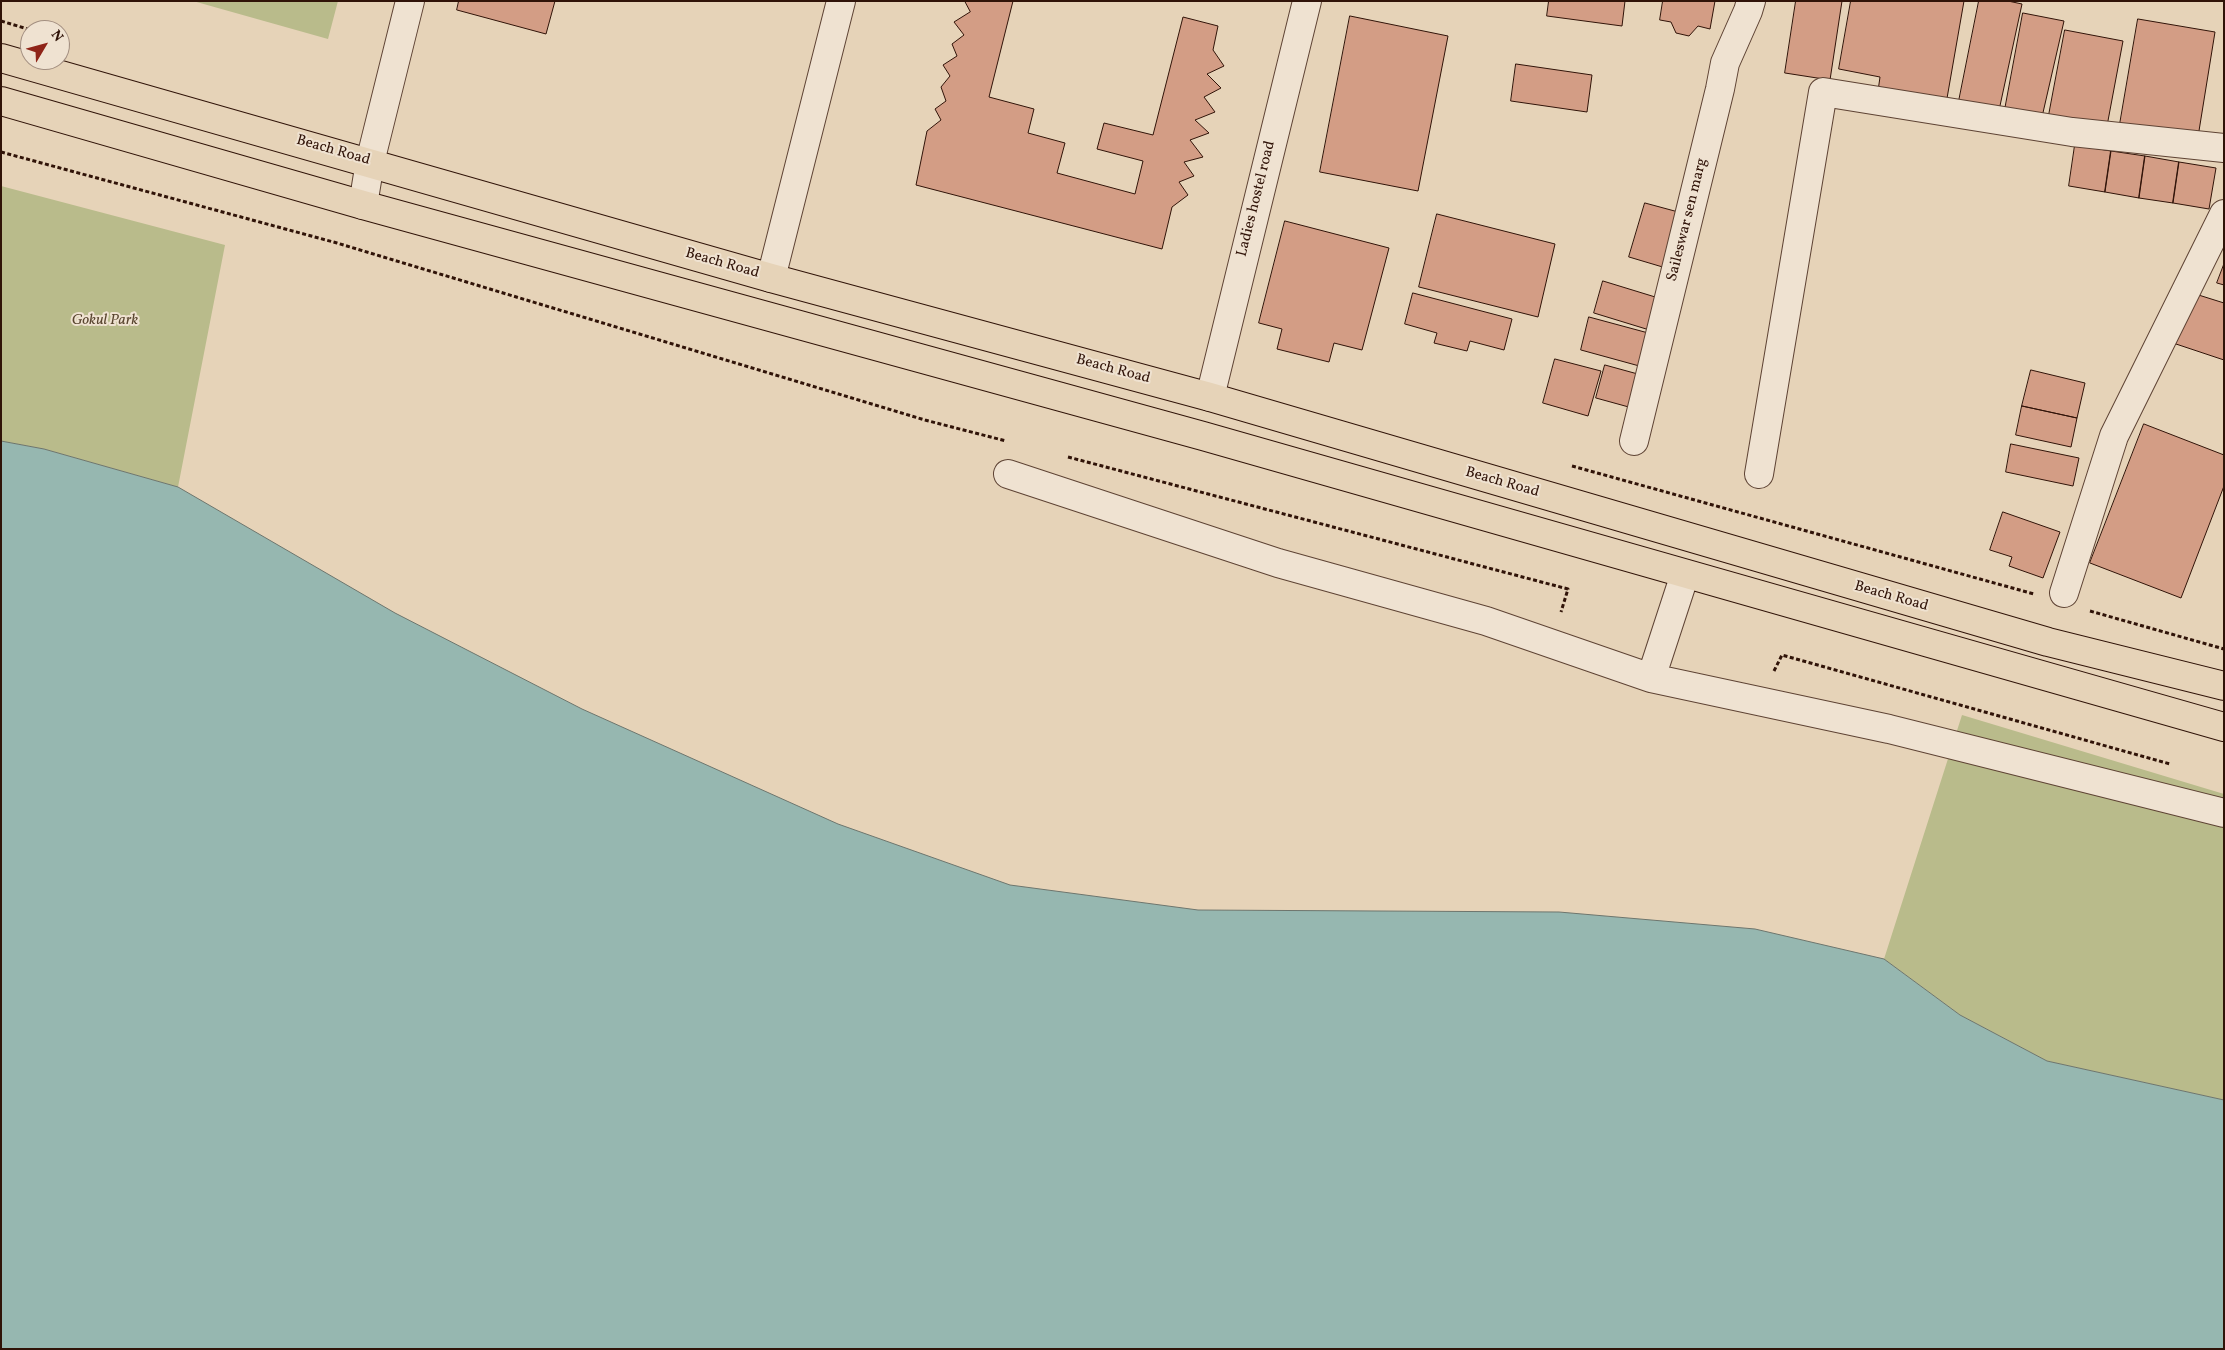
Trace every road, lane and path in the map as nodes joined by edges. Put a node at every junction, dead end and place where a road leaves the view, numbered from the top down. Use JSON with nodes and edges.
{"nodes":[{"id":1,"x":410,"y":1,"type":"edge"},
{"id":2,"x":841,"y":1,"type":"edge"},
{"id":3,"x":1306,"y":1,"type":"edge"},
{"id":4,"x":1751,"y":1,"type":"edge"},
{"id":5,"x":1,"y":21,"type":"edge"},
{"id":6,"x":20,"y":27,"type":"edge"},
{"id":7,"x":1,"y":58,"type":"edge"},
{"id":8,"x":1,"y":101,"type":"edge"},
{"id":9,"x":2224,"y":148,"type":"edge"},
{"id":10,"x":1,"y":152,"type":"edge"},
{"id":11,"x":370,"y":162,"type":"junction"},
{"id":12,"x":363,"y":205,"type":"junction"},
{"id":13,"x":2224,"y":214,"type":"edge"},
{"id":14,"x":771,"y":278,"type":"junction"},
{"id":15,"x":1210,"y":396,"type":"junction"},
{"id":16,"x":1634,"y":441,"type":"dead end"},
{"id":17,"x":1012,"y":442,"type":"dead end"},
{"id":18,"x":1060,"y":455,"type":"dead end"},
{"id":19,"x":1008,"y":474,"type":"dead end"},
{"id":20,"x":1759,"y":474,"type":"dead end"},
{"id":21,"x":1685,"y":574,"type":"junction"},
{"id":22,"x":2064,"y":593,"type":"dead end"},
{"id":23,"x":1559,"y":617,"type":"dead end"},
{"id":24,"x":1773,"y":675,"type":"dead end"},
{"id":25,"x":1651,"y":678,"type":"junction"},
{"id":26,"x":2224,"y":686,"type":"edge"},
{"id":27,"x":2224,"y":727,"type":"edge"},
{"id":28,"x":2176,"y":765,"type":"dead end"},
{"id":29,"x":2224,"y":813,"type":"edge"}],
"edges":[{"from":1,"to":11,"type":"street"},
{"from":2,"to":14,"type":"street"},
{"from":3,"to":15,"type":"street","name":"Ladies hostel road"},
{"from":4,"to":16,"type":"street","name":"Saileswar sen marg"},
{"from":5,"to":6,"type":"path"},
{"from":7,"to":11,"type":"main road","name":"Beach Road"},
{"from":8,"to":12,"type":"main road"},
{"from":9,"to":20,"type":"street"},
{"from":10,"to":17,"type":"path"},
{"from":11,"to":12,"type":"street"},
{"from":11,"to":14,"type":"main road","name":"Beach Road"},
{"from":12,"to":21,"type":"main road"},
{"from":13,"to":22,"type":"street"},
{"from":14,"to":15,"type":"main road","name":"Beach Road"},
{"from":15,"to":26,"type":"main road","name":"Beach Road"},
{"from":18,"to":23,"type":"path"},
{"from":19,"to":25,"type":"street"},
{"from":21,"to":25,"type":"street"},
{"from":21,"to":27,"type":"main road"},
{"from":24,"to":28,"type":"path"},
{"from":25,"to":29,"type":"street"}]}
